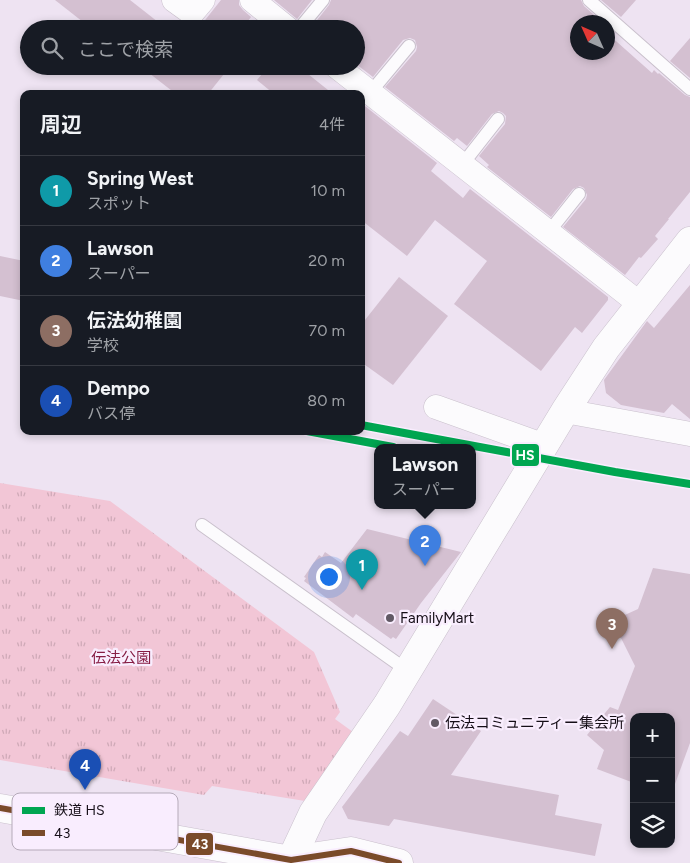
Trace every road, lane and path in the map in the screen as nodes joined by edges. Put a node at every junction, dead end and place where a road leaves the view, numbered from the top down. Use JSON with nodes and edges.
{"nodes":[{"id":1,"x":174,"y":0,"type":"edge"},
{"id":2,"x":203,"y":0,"type":"edge"},
{"id":3,"x":252,"y":0,"type":"edge"},
{"id":4,"x":322,"y":0,"type":"edge"},
{"id":5,"x":589,"y":0,"type":"edge"},
{"id":6,"x":277,"y":20,"type":"edge"},
{"id":7,"x":306,"y":20,"type":"edge"},
{"id":8,"x":409,"y":46,"type":"dead end"},
{"id":9,"x":347,"y":75,"type":"edge"},
{"id":10,"x":690,"y":89,"type":"edge"},
{"id":11,"x":370,"y":93,"type":"junction"},
{"id":12,"x":498,"y":119,"type":"dead end"},
{"id":13,"x":462,"y":165,"type":"junction"},
{"id":14,"x":579,"y":194,"type":"dead end"},
{"id":15,"x":548,"y":233,"type":"junction"},
{"id":16,"x":690,"y":241,"type":"edge"},
{"id":17,"x":640,"y":304,"type":"junction"},
{"id":18,"x":436,"y":407,"type":"dead end"},
{"id":19,"x":566,"y":411,"type":"junction"},
{"id":20,"x":690,"y":434,"type":"edge"},
{"id":21,"x":545,"y":446,"type":"junction"},
{"id":22,"x":202,"y":524,"type":"dead end"},
{"id":23,"x":408,"y":671,"type":"junction"},
{"id":24,"x":178,"y":841,"type":"edge"},
{"id":25,"x":292,"y":862,"type":"edge"},
{"id":26,"x":399,"y":863,"type":"edge"}],
"edges":[{"from":1,"to":2,"type":"street"},
{"from":3,"to":6,"type":"street"},
{"from":4,"to":7,"type":"lane"},
{"from":5,"to":10,"type":"lane"},
{"from":8,"to":11,"type":"lane"},
{"from":9,"to":11,"type":"street"},
{"from":11,"to":13,"type":"street"},
{"from":12,"to":13,"type":"lane"},
{"from":13,"to":15,"type":"street"},
{"from":14,"to":15,"type":"lane"},
{"from":15,"to":17,"type":"street"},
{"from":16,"to":17,"type":"main road"},
{"from":17,"to":19,"type":"main road"},
{"from":18,"to":21,"type":"street"},
{"from":19,"to":20,"type":"street"},
{"from":19,"to":21,"type":"main road"},
{"from":21,"to":23,"type":"main road"},
{"from":22,"to":23,"type":"lane"},
{"from":23,"to":25,"type":"main road"},
{"from":24,"to":25,"type":"main road"},
{"from":25,"to":26,"type":"main road"}]}
